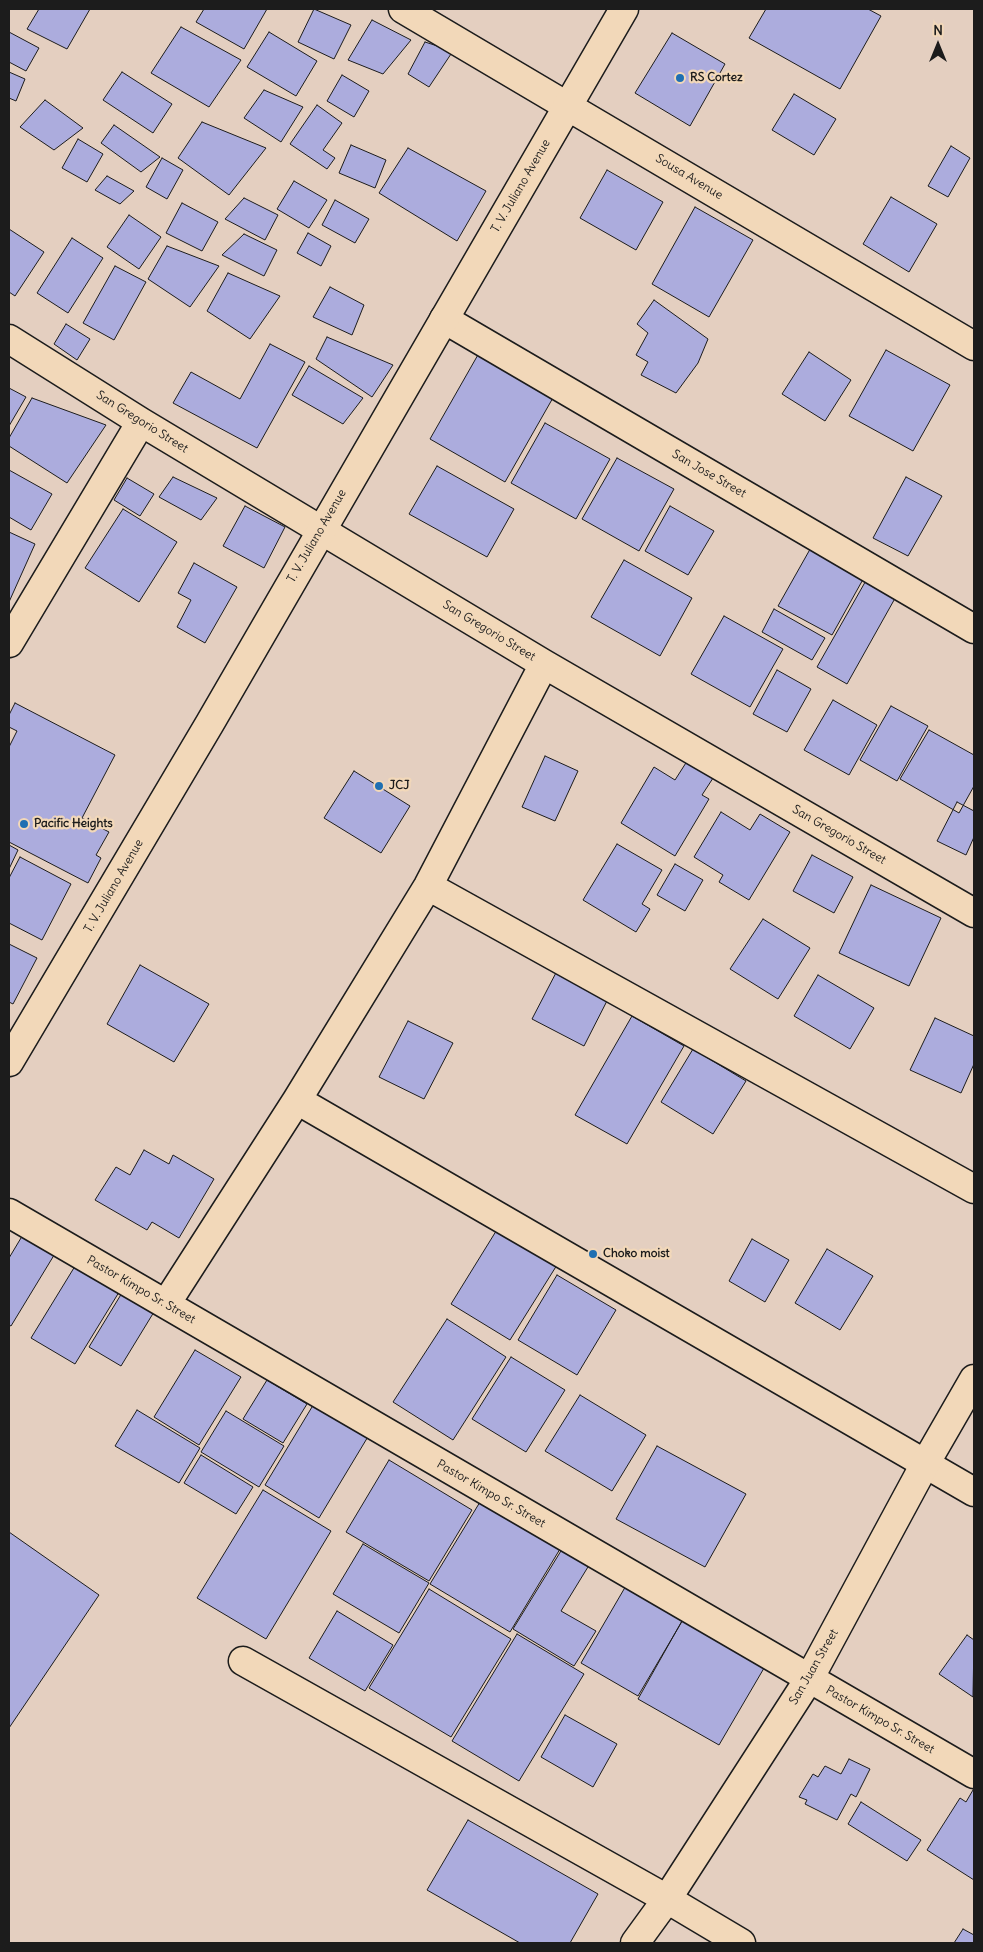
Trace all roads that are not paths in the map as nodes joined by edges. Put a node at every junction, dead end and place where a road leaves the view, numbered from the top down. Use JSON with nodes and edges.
{"nodes":[{"id":1,"x":403,"y":9,"type":"edge"},
{"id":2,"x":624,"y":9,"type":"edge"},
{"id":3,"x":567,"y":106,"type":"junction"},
{"id":4,"x":444,"y":319,"type":"junction"},
{"id":5,"x":9,"y":339,"type":"edge"},
{"id":6,"x":974,"y":346,"type":"edge"},
{"id":7,"x":141,"y":422,"type":"junction"},
{"id":8,"x":321,"y":530,"type":"junction"},
{"id":9,"x":974,"y":630,"type":"edge"},
{"id":10,"x":9,"y":643,"type":"edge"},
{"id":11,"x":544,"y":664,"type":"junction"},
{"id":12,"x":428,"y":886,"type":"junction"},
{"id":13,"x":974,"y":913,"type":"edge"},
{"id":14,"x":9,"y":1062,"type":"edge"},
{"id":15,"x":297,"y":1100,"type":"junction"},
{"id":16,"x":974,"y":1189,"type":"edge"},
{"id":17,"x":9,"y":1213,"type":"edge"},
{"id":18,"x":166,"y":1304,"type":"junction"},
{"id":19,"x":974,"y":1379,"type":"edge"},
{"id":20,"x":925,"y":1464,"type":"junction"},
{"id":21,"x":974,"y":1492,"type":"edge"},
{"id":22,"x":243,"y":1661,"type":"dead end"},
{"id":23,"x":809,"y":1679,"type":"junction"},
{"id":24,"x":974,"y":1774,"type":"edge"},
{"id":25,"x":667,"y":1899,"type":"junction"},
{"id":26,"x":635,"y":1943,"type":"edge"},
{"id":27,"x":741,"y":1943,"type":"edge"}],
"edges":[{"from":1,"to":3,"type":"street","name":"Sousa Avenue"},
{"from":2,"to":3,"type":"street","name":"T. V. Juliano Avenue"},
{"from":3,"to":4,"type":"street","name":"T. V. Juliano Avenue"},
{"from":3,"to":6,"type":"street","name":"Sousa Avenue"},
{"from":4,"to":8,"type":"street","name":"T. V. Juliano Avenue"},
{"from":4,"to":9,"type":"street","name":"San Jose Street"},
{"from":5,"to":7,"type":"street","name":"San Gregorio Street"},
{"from":7,"to":8,"type":"street","name":"San Gregorio Street"},
{"from":7,"to":10,"type":"street"},
{"from":8,"to":11,"type":"street","name":"San Gregorio Street"},
{"from":8,"to":14,"type":"street","name":"T. V. Juliano Avenue"},
{"from":11,"to":12,"type":"street"},
{"from":11,"to":13,"type":"street","name":"San Gregorio Street"},
{"from":12,"to":15,"type":"street"},
{"from":12,"to":16,"type":"street"},
{"from":15,"to":18,"type":"street"},
{"from":15,"to":20,"type":"street"},
{"from":17,"to":18,"type":"street","name":"Pastor Kimpo Sr. Street"},
{"from":18,"to":23,"type":"street","name":"Pastor Kimpo Sr. Street"},
{"from":19,"to":20,"type":"street","name":"San Juan Street"},
{"from":20,"to":21,"type":"street"},
{"from":20,"to":23,"type":"street","name":"San Juan Street"},
{"from":22,"to":25,"type":"street"},
{"from":23,"to":24,"type":"street","name":"Pastor Kimpo Sr. Street"},
{"from":23,"to":25,"type":"street","name":"San Juan Street"},
{"from":25,"to":26,"type":"street","name":"San Juan Street"},
{"from":25,"to":27,"type":"street"}]}
